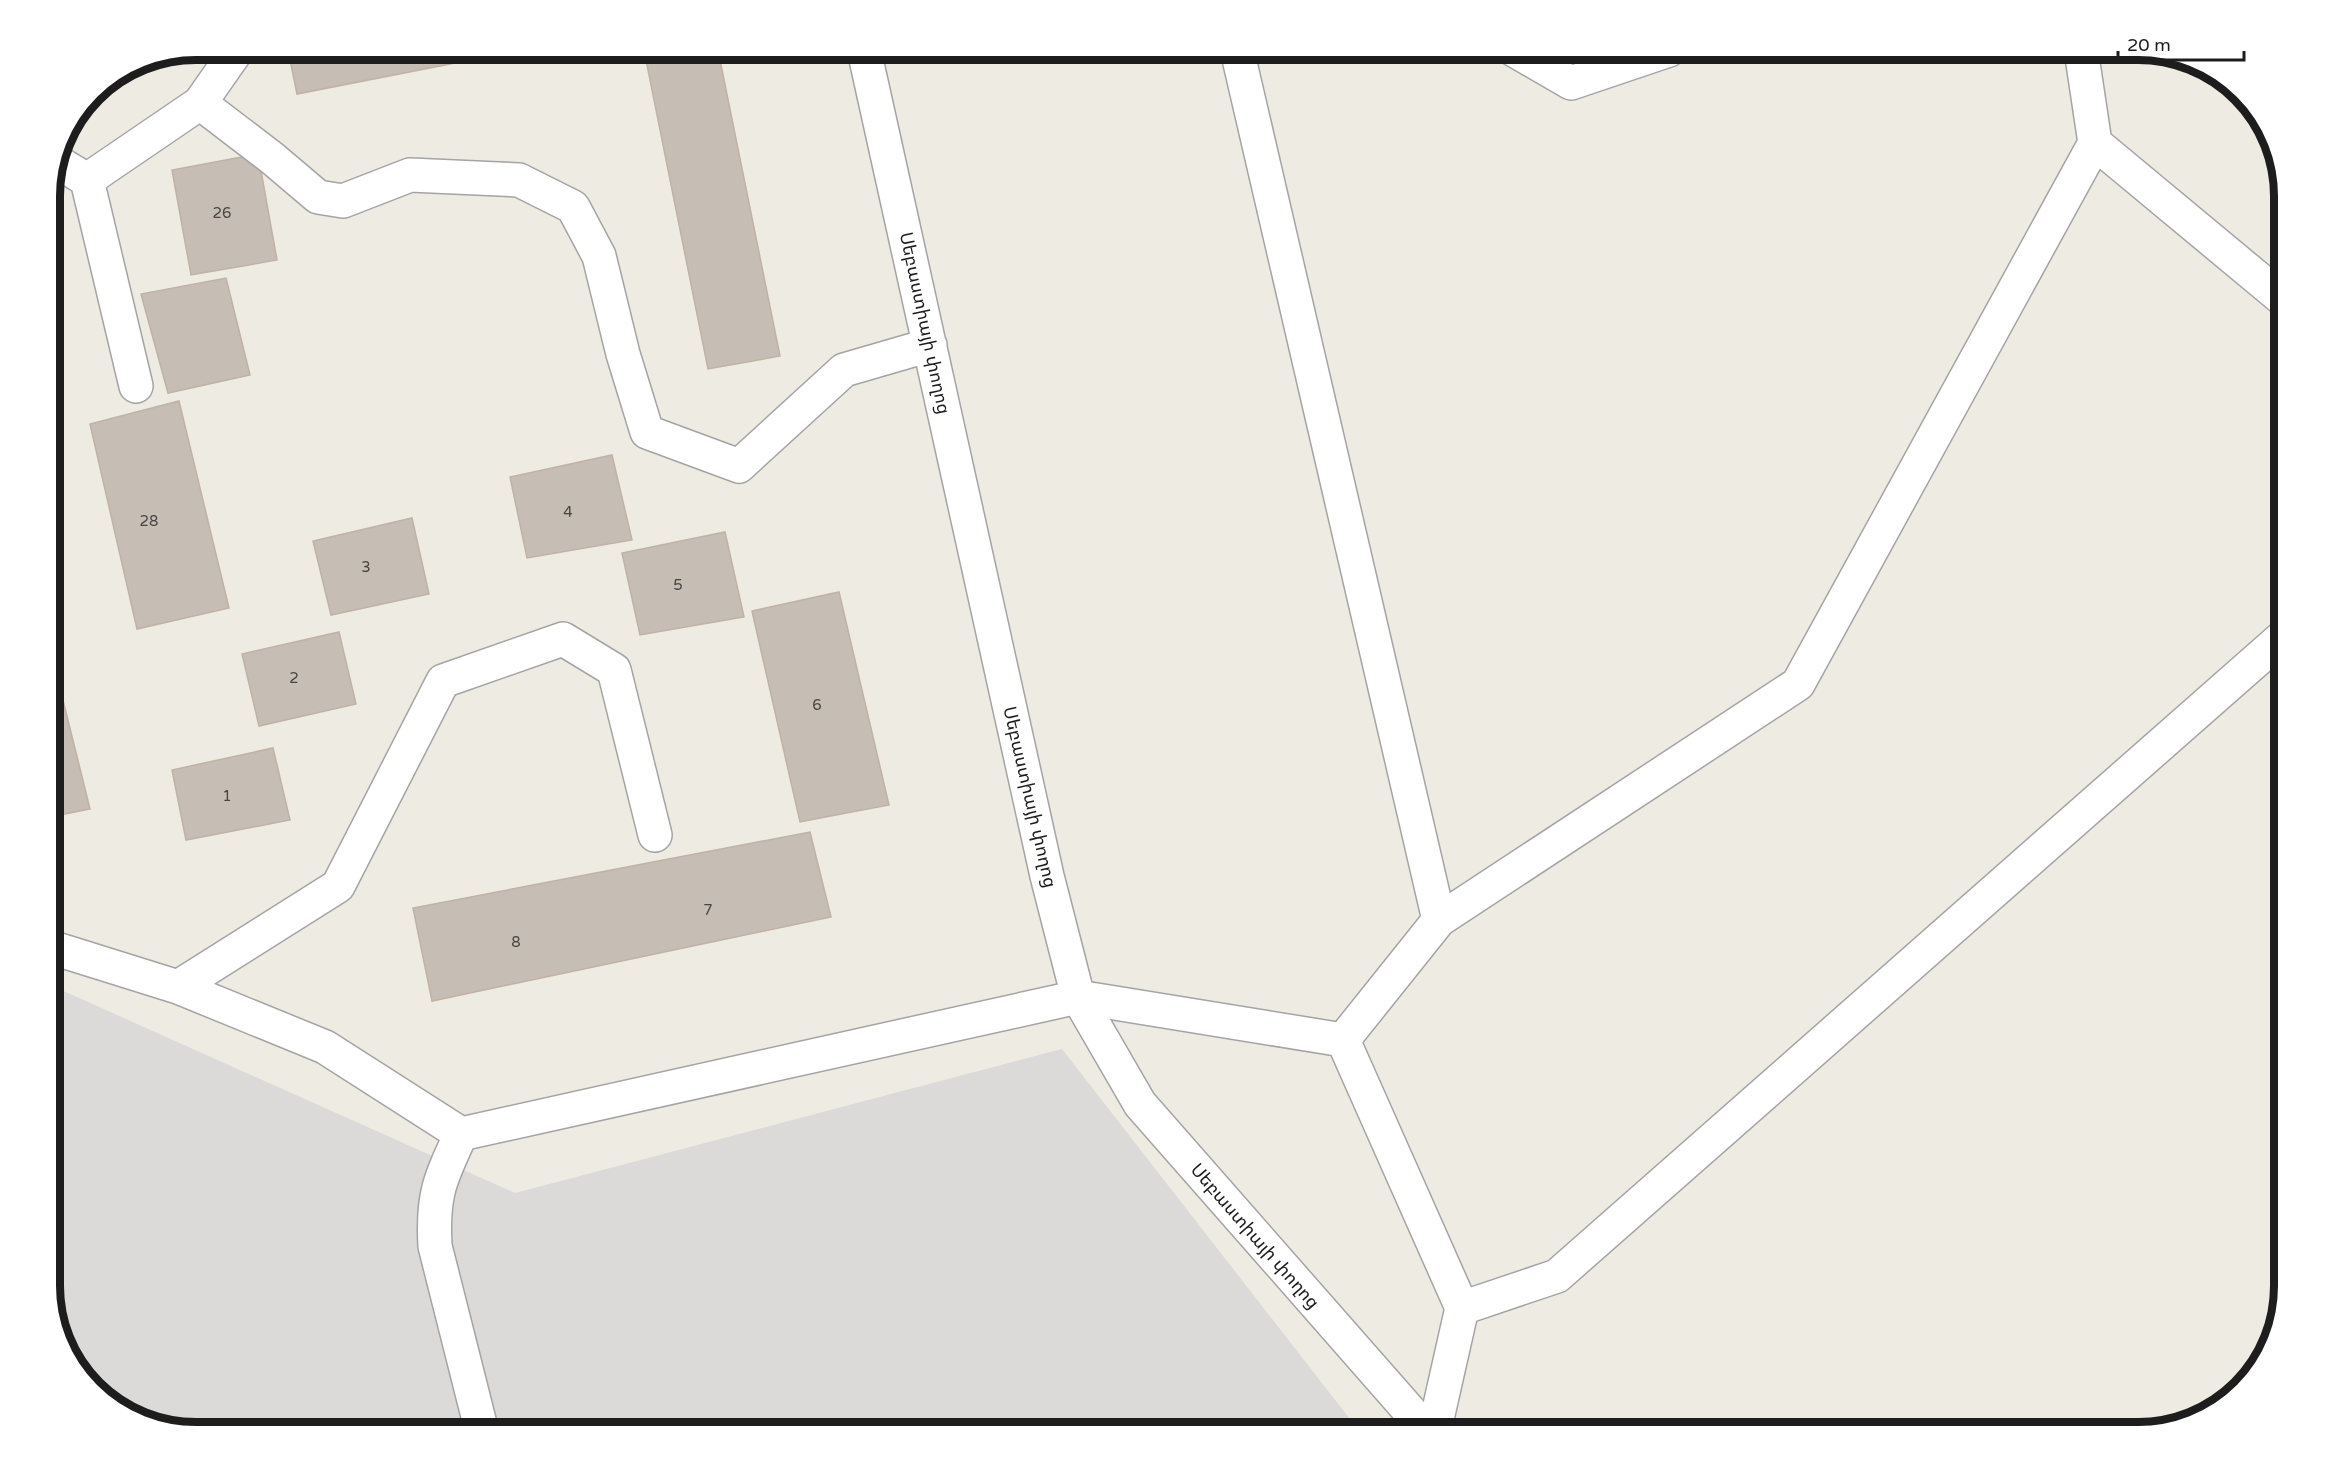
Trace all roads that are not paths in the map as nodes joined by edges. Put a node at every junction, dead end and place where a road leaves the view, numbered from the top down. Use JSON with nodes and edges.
{"nodes":[{"id":1,"x":230,"y":60,"type":"edge"},
{"id":2,"x":866,"y":60,"type":"edge"},
{"id":3,"x":1239,"y":60,"type":"edge"},
{"id":4,"x":1531,"y":60,"type":"edge"},
{"id":5,"x":1639,"y":60,"type":"edge"},
{"id":6,"x":2083,"y":60,"type":"edge"},
{"id":7,"x":200,"y":103,"type":"junction"},
{"id":8,"x":2095,"y":142,"type":"junction"},
{"id":9,"x":64,"y":166,"type":"edge"},
{"id":10,"x":87,"y":180,"type":"junction"},
{"id":11,"x":2274,"y":292,"type":"edge"},
{"id":12,"x":930,"y":345,"type":"junction"},
{"id":13,"x":136,"y":386,"type":"dead end"},
{"id":14,"x":2274,"y":645,"type":"edge"},
{"id":15,"x":656,"y":835,"type":"dead end"},
{"id":16,"x":1439,"y":920,"type":"junction"},
{"id":17,"x":60,"y":950,"type":"edge"},
{"id":18,"x":178,"y":987,"type":"junction"},
{"id":19,"x":1078,"y":997,"type":"junction"},
{"id":20,"x":1343,"y":1041,"type":"junction"},
{"id":21,"x":461,"y":1134,"type":"junction"},
{"id":22,"x":1462,"y":1308,"type":"junction"},
{"id":23,"x":479,"y":1422,"type":"edge"},
{"id":24,"x":1419,"y":1422,"type":"edge"},
{"id":25,"x":1436,"y":1422,"type":"edge"}],
"edges":[{"from":1,"to":7,"type":"street"},
{"from":2,"to":12,"type":"street","name":"Սեբաստիայի փողոց"},
{"from":3,"to":16,"type":"street"},
{"from":4,"to":5,"type":"street"},
{"from":6,"to":8,"type":"street"},
{"from":7,"to":10,"type":"street"},
{"from":7,"to":12,"type":"street"},
{"from":8,"to":11,"type":"street"},
{"from":8,"to":16,"type":"street"},
{"from":9,"to":10,"type":"street"},
{"from":10,"to":13,"type":"street"},
{"from":12,"to":19,"type":"street","name":"Սեբաստիայի փողոց"},
{"from":14,"to":22,"type":"street"},
{"from":15,"to":18,"type":"street"},
{"from":16,"to":20,"type":"street"},
{"from":17,"to":18,"type":"street"},
{"from":18,"to":21,"type":"street"},
{"from":19,"to":20,"type":"street"},
{"from":19,"to":21,"type":"street"},
{"from":19,"to":24,"type":"street","name":"Սեբաստիայի փողոց"},
{"from":20,"to":22,"type":"street"},
{"from":21,"to":23,"type":"street"},
{"from":22,"to":25,"type":"street"}]}
